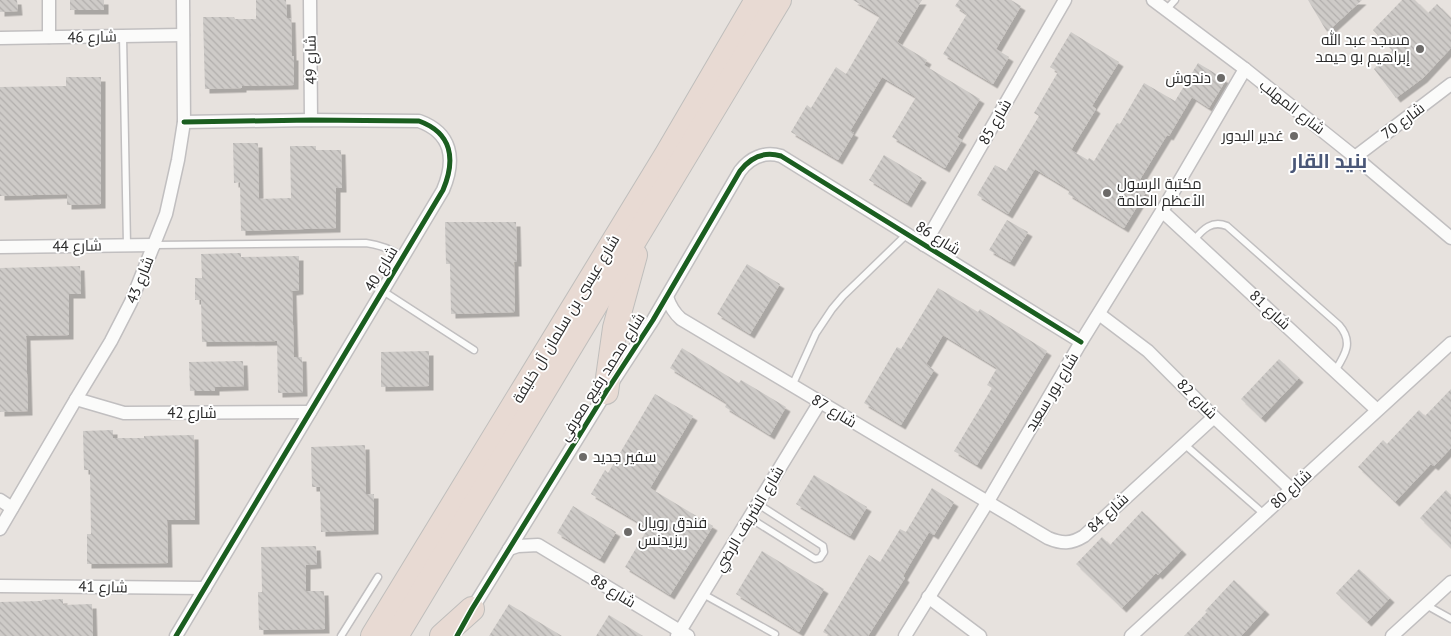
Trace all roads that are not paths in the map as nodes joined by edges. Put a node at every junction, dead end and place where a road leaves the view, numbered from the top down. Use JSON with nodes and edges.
{"nodes":[{"id":1,"x":49,"y":0,"type":"edge"},
{"id":2,"x":183,"y":0,"type":"edge"},
{"id":3,"x":310,"y":0,"type":"edge"},
{"id":4,"x":757,"y":0,"type":"edge"},
{"id":5,"x":779,"y":0,"type":"edge"},
{"id":6,"x":1065,"y":0,"type":"edge"},
{"id":7,"x":1153,"y":0,"type":"edge"},
{"id":8,"x":1170,"y":5,"type":"edge"},
{"id":9,"x":183,"y":35,"type":"junction"},
{"id":10,"x":123,"y":36,"type":"junction"},
{"id":11,"x":49,"y":37,"type":"junction"},
{"id":12,"x":0,"y":38,"type":"edge"},
{"id":13,"x":1245,"y":69,"type":"junction"},
{"id":14,"x":1451,"y":84,"type":"edge"},
{"id":15,"x":311,"y":120,"type":"junction"},
{"id":16,"x":184,"y":122,"type":"junction"},
{"id":17,"x":781,"y":156,"type":"joint"},
{"id":18,"x":1355,"y":157,"type":"junction"},
{"id":19,"x":1162,"y":211,"type":"junction"},
{"id":20,"x":643,"y":226,"type":"junction"},
{"id":21,"x":907,"y":234,"type":"junction"},
{"id":22,"x":1451,"y":238,"type":"edge"},
{"id":23,"x":1194,"y":240,"type":"junction"},
{"id":24,"x":127,"y":245,"type":"junction"},
{"id":25,"x":154,"y":245,"type":"junction"},
{"id":26,"x":924,"y":245,"type":"junction"},
{"id":27,"x":0,"y":247,"type":"edge"},
{"id":28,"x":403,"y":257,"type":"junction"},
{"id":29,"x":383,"y":290,"type":"junction"},
{"id":30,"x":667,"y":297,"type":"junction"},
{"id":31,"x":1099,"y":314,"type":"junction"},
{"id":32,"x":681,"y":319,"type":"junction"},
{"id":33,"x":653,"y":320,"type":"junction"},
{"id":34,"x":1081,"y":342,"type":"junction"},
{"id":35,"x":1451,"y":343,"type":"edge"},
{"id":36,"x":474,"y":350,"type":"dead end"},
{"id":37,"x":1335,"y":371,"type":"junction"},
{"id":38,"x":792,"y":386,"type":"junction"},
{"id":39,"x":606,"y":392,"type":"junction"},
{"id":40,"x":76,"y":398,"type":"junction"},
{"id":41,"x":820,"y":402,"type":"junction"},
{"id":42,"x":1377,"y":410,"type":"junction"},
{"id":43,"x":310,"y":412,"type":"junction"},
{"id":44,"x":1214,"y":417,"type":"junction"},
{"id":45,"x":1184,"y":444,"type":"junction"},
{"id":46,"x":1291,"y":489,"type":"junction"},
{"id":47,"x":0,"y":500,"type":"edge"},
{"id":48,"x":986,"y":503,"type":"junction"},
{"id":49,"x":758,"y":504,"type":"junction"},
{"id":50,"x":12,"y":508,"type":"junction"},
{"id":51,"x":1264,"y":514,"type":"junction"},
{"id":52,"x":528,"y":518,"type":"junction"},
{"id":53,"x":750,"y":518,"type":"junction"},
{"id":54,"x":0,"y":529,"type":"edge"},
{"id":55,"x":538,"y":545,"type":"junction"},
{"id":56,"x":509,"y":548,"type":"junction"},
{"id":57,"x":378,"y":577,"type":"dead end"},
{"id":58,"x":1451,"y":582,"type":"edge"},
{"id":59,"x":0,"y":586,"type":"edge"},
{"id":60,"x":205,"y":588,"type":"junction"},
{"id":61,"x":703,"y":594,"type":"junction"},
{"id":62,"x":928,"y":597,"type":"junction"},
{"id":63,"x":1426,"y":604,"type":"junction"},
{"id":64,"x":472,"y":609,"type":"junction"},
{"id":65,"x":1451,"y":619,"type":"edge"},
{"id":66,"x":682,"y":634,"type":"edge"},
{"id":67,"x":775,"y":634,"type":"dead end"},
{"id":68,"x":176,"y":636,"type":"edge"},
{"id":69,"x":341,"y":636,"type":"edge"},
{"id":70,"x":373,"y":636,"type":"edge"},
{"id":71,"x":396,"y":636,"type":"edge"},
{"id":72,"x":442,"y":636,"type":"edge"},
{"id":73,"x":457,"y":636,"type":"edge"},
{"id":74,"x":904,"y":636,"type":"edge"},
{"id":75,"x":980,"y":636,"type":"edge"},
{"id":76,"x":1131,"y":636,"type":"edge"},
{"id":77,"x":1392,"y":636,"type":"edge"}],
"edges":[{"from":1,"to":11,"type":"street"},
{"from":2,"to":9,"type":"street","name":"شارع 43"},
{"from":3,"to":15,"type":"street","name":"شارع 49"},
{"from":4,"to":70,"type":"highway","name":"شارع عيسى بن سلمان آل خليفة"},
{"from":5,"to":20,"type":"highway","name":"شارع عيسى بن سلمان آل خليفة"},
{"from":6,"to":26,"type":"street","name":"شارع 85"},
{"from":7,"to":8,"type":"street","name":"شارع المهلب"},
{"from":8,"to":13,"type":"street","name":"شارع المهلب"},
{"from":9,"to":10,"type":"street","name":"شارع 46"},
{"from":9,"to":16,"type":"street","name":"شارع 43"},
{"from":10,"to":11,"type":"street","name":"شارع 46"},
{"from":10,"to":24,"type":"lane"},
{"from":11,"to":12,"type":"street","name":"شارع 46"},
{"from":13,"to":18,"type":"street","name":"شارع المهلب"},
{"from":13,"to":19,"type":"street","name":"شارع بور سعيد"},
{"from":14,"to":18,"type":"street","name":"شارع 70"},
{"from":15,"to":16,"type":"street","name":"شارع 40"},
{"from":15,"to":28,"type":"street","name":"شارع 40"},
{"from":16,"to":25,"type":"street","name":"شارع 43"},
{"from":17,"to":21,"type":"street","name":"شارع 86"},
{"from":17,"to":30,"type":"street","name":"شارع محمد رفيع معرفي"},
{"from":18,"to":22,"type":"street","name":"شارع المهلب"},
{"from":19,"to":23,"type":"street","name":"شارع 81"},
{"from":19,"to":31,"type":"street","name":"شارع بور سعيد"},
{"from":20,"to":39,"type":"highway"},
{"from":20,"to":71,"type":"highway","name":"شارع عيسى بن سلمان آل خليفة"},
{"from":21,"to":26,"type":"street","name":"شارع 86"},
{"from":21,"to":38,"type":"lane"},
{"from":23,"to":37,"type":"street","name":"شارع 81"},
{"from":23,"to":37,"type":"lane"},
{"from":24,"to":25,"type":"street","name":"شارع 44"},
{"from":24,"to":27,"type":"street","name":"شارع 44"},
{"from":25,"to":28,"type":"lane"},
{"from":25,"to":40,"type":"street","name":"شارع 43"},
{"from":26,"to":34,"type":"street","name":"شارع 86"},
{"from":28,"to":29,"type":"street","name":"شارع 40"},
{"from":29,"to":36,"type":"lane"},
{"from":29,"to":43,"type":"street","name":"شارع 40"},
{"from":30,"to":32,"type":"street","name":"شارع 87"},
{"from":30,"to":33,"type":"street","name":"شارع محمد رفيع معرفي"},
{"from":31,"to":34,"type":"street","name":"شارع بور سعيد"},
{"from":31,"to":44,"type":"street","name":"شارع 82"},
{"from":32,"to":33,"type":"street"},
{"from":32,"to":38,"type":"street","name":"شارع 87"},
{"from":33,"to":39,"type":"street","name":"شارع محمد رفيع معرفي"},
{"from":34,"to":48,"type":"street","name":"شارع بور سعيد"},
{"from":35,"to":42,"type":"street","name":"شارع 80"},
{"from":37,"to":42,"type":"street","name":"شارع 81"},
{"from":38,"to":41,"type":"street","name":"شارع 87"},
{"from":39,"to":52,"type":"street","name":"شارع محمد رفيع معرفي"},
{"from":40,"to":43,"type":"street","name":"شارع 42"},
{"from":40,"to":50,"type":"street","name":"شارع 43"},
{"from":41,"to":48,"type":"street","name":"شارع 87"},
{"from":41,"to":49,"type":"street","name":"شارع الشريف الرضي"},
{"from":42,"to":46,"type":"street","name":"شارع 80"},
{"from":43,"to":60,"type":"street","name":"شارع 40"},
{"from":44,"to":45,"type":"street","name":"شارع 84"},
{"from":44,"to":46,"type":"street","name":"شارع 82"},
{"from":45,"to":48,"type":"street","name":"شارع 84"},
{"from":45,"to":51,"type":"lane"},
{"from":46,"to":51,"type":"street","name":"شارع 80"},
{"from":47,"to":50,"type":"street"},
{"from":48,"to":62,"type":"street","name":"شارع بور سعيد"},
{"from":49,"to":53,"type":"street","name":"شارع الشريف الرضي"},
{"from":49,"to":53,"type":"lane"},
{"from":50,"to":54,"type":"street","name":"شارع 43"},
{"from":51,"to":76,"type":"street","name":"شارع 80"},
{"from":52,"to":55,"type":"street"},
{"from":52,"to":56,"type":"street","name":"شارع محمد رفيع معرفي"},
{"from":53,"to":61,"type":"street","name":"شارع الشريف الرضي"},
{"from":55,"to":56,"type":"street"},
{"from":55,"to":66,"type":"street","name":"شارع 88"},
{"from":56,"to":64,"type":"street","name":"شارع محمد رفيع معرفي"},
{"from":57,"to":69,"type":"lane"},
{"from":58,"to":63,"type":"street"},
{"from":59,"to":60,"type":"street","name":"شارع 41"},
{"from":60,"to":68,"type":"street","name":"شارع 40"},
{"from":61,"to":66,"type":"street","name":"شارع الشريف الرضي"},
{"from":61,"to":67,"type":"lane"},
{"from":62,"to":74,"type":"street","name":"شارع بور سعيد"},
{"from":62,"to":75,"type":"street"},
{"from":63,"to":65,"type":"lane"},
{"from":63,"to":77,"type":"street"},
{"from":64,"to":72,"type":"highway"},
{"from":64,"to":73,"type":"street","name":"شارع محمد رفيع معرفي"}]}
